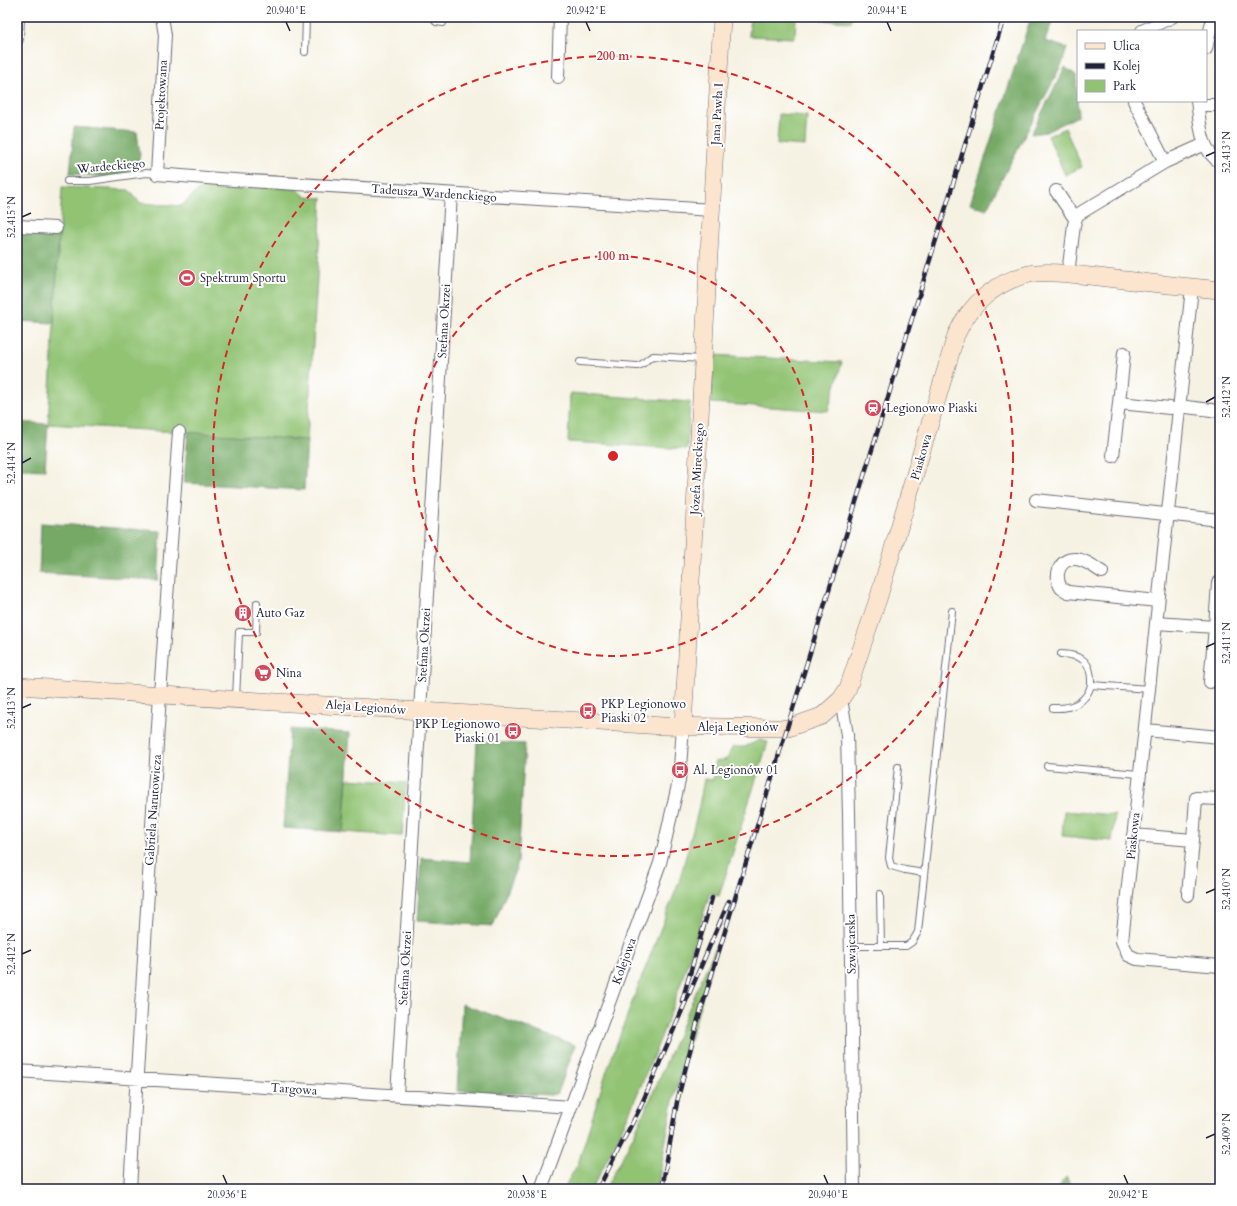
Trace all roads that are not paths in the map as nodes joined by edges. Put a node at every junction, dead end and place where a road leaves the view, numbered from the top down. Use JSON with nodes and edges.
{"nodes":[{"id":1,"x":18,"y":17,"type":"edge"},
{"id":2,"x":162,"y":17,"type":"edge"},
{"id":3,"x":306,"y":17,"type":"edge"},
{"id":4,"x":432,"y":17,"type":"edge"},
{"id":5,"x":560,"y":17,"type":"edge"},
{"id":6,"x":722,"y":17,"type":"edge"},
{"id":7,"x":1172,"y":17,"type":"edge"},
{"id":8,"x":1213,"y":17,"type":"edge"},
{"id":9,"x":443,"y":23,"type":"dead end"},
{"id":10,"x":1144,"y":30,"type":"edge"},
{"id":11,"x":17,"y":39,"type":"edge"},
{"id":12,"x":1207,"y":44,"type":"edge"},
{"id":13,"x":305,"y":52,"type":"dead end"},
{"id":14,"x":558,"y":77,"type":"dead end"},
{"id":15,"x":1135,"y":102,"type":"edge"},
{"id":16,"x":1197,"y":103,"type":"edge"},
{"id":17,"x":1220,"y":105,"type":"edge"},
{"id":18,"x":1204,"y":144,"type":"junction"},
{"id":19,"x":1166,"y":162,"type":"junction"},
{"id":20,"x":1220,"y":162,"type":"edge"},
{"id":21,"x":157,"y":174,"type":"junction"},
{"id":22,"x":67,"y":181,"type":"dead end"},
{"id":23,"x":1056,"y":191,"type":"dead end"},
{"id":24,"x":451,"y":194,"type":"junction"},
{"id":25,"x":712,"y":210,"type":"junction"},
{"id":26,"x":1075,"y":219,"type":"junction"},
{"id":27,"x":17,"y":226,"type":"edge"},
{"id":28,"x":56,"y":228,"type":"dead end"},
{"id":29,"x":1068,"y":274,"type":"junction"},
{"id":30,"x":1192,"y":288,"type":"junction"},
{"id":31,"x":1220,"y":290,"type":"edge"},
{"id":32,"x":1124,"y":353,"type":"dead end"},
{"id":33,"x":704,"y":359,"type":"junction"},
{"id":34,"x":580,"y":362,"type":"dead end"},
{"id":35,"x":1119,"y":403,"type":"junction"},
{"id":36,"x":1186,"y":407,"type":"dead end"},
{"id":37,"x":1170,"y":408,"type":"dead end"},
{"id":38,"x":1220,"y":410,"type":"edge"},
{"id":39,"x":179,"y":432,"type":"dead end"},
{"id":40,"x":1113,"y":456,"type":"dead end"},
{"id":41,"x":1036,"y":500,"type":"dead end"},
{"id":42,"x":1168,"y":514,"type":"junction"},
{"id":43,"x":1220,"y":520,"type":"edge"},
{"id":44,"x":1102,"y":572,"type":"dead end"},
{"id":45,"x":1220,"y":583,"type":"edge"},
{"id":46,"x":1158,"y":601,"type":"junction"},
{"id":47,"x":258,"y":603,"type":"dead end"},
{"id":48,"x":952,"y":610,"type":"dead end"},
{"id":49,"x":1156,"y":623,"type":"junction"},
{"id":50,"x":1215,"y":627,"type":"junction"},
{"id":51,"x":1061,"y":654,"type":"dead end"},
{"id":52,"x":1210,"y":682,"type":"dead end"},
{"id":53,"x":1091,"y":685,"type":"junction"},
{"id":54,"x":17,"y":686,"type":"edge"},
{"id":55,"x":1150,"y":689,"type":"junction"},
{"id":56,"x":160,"y":694,"type":"junction"},
{"id":57,"x":236,"y":699,"type":"junction"},
{"id":58,"x":841,"y":700,"type":"junction"},
{"id":59,"x":1053,"y":708,"type":"dead end"},
{"id":60,"x":420,"y":711,"type":"junction"},
{"id":61,"x":683,"y":727,"type":"junction"},
{"id":62,"x":788,"y":728,"type":"joint"},
{"id":63,"x":1145,"y":730,"type":"junction"},
{"id":64,"x":1220,"y":737,"type":"edge"},
{"id":65,"x":1047,"y":766,"type":"dead end"},
{"id":66,"x":898,"y":767,"type":"dead end"},
{"id":67,"x":1140,"y":774,"type":"junction"},
{"id":68,"x":1220,"y":799,"type":"edge"},
{"id":69,"x":1133,"y":835,"type":"junction"},
{"id":70,"x":1193,"y":840,"type":"junction"},
{"id":71,"x":924,"y":873,"type":"junction"},
{"id":72,"x":880,"y":894,"type":"dead end"},
{"id":73,"x":1188,"y":895,"type":"dead end"},
{"id":74,"x":851,"y":946,"type":"junction"},
{"id":75,"x":881,"y":946,"type":"junction"},
{"id":76,"x":1220,"y":966,"type":"edge"},
{"id":77,"x":17,"y":1071,"type":"edge"},
{"id":78,"x":137,"y":1079,"type":"junction"},
{"id":79,"x":397,"y":1095,"type":"junction"},
{"id":80,"x":571,"y":1108,"type":"junction"},
{"id":81,"x":543,"y":1188,"type":"edge"},
{"id":82,"x":130,"y":1189,"type":"edge"},
{"id":83,"x":854,"y":1189,"type":"edge"}],
"edges":[{"from":1,"to":11,"type":"street"},
{"from":2,"to":21,"type":"street","name":"Projektowana"},
{"from":3,"to":13,"type":"lane"},
{"from":4,"to":9,"type":"lane"},
{"from":5,"to":14,"type":"street"},
{"from":6,"to":25,"type":"street","name":"Jana Pawła I"},
{"from":7,"to":10,"type":"street"},
{"from":8,"to":12,"type":"street"},
{"from":15,"to":19,"type":"street"},
{"from":16,"to":17,"type":"street"},
{"from":16,"to":18,"type":"street"},
{"from":18,"to":19,"type":"street"},
{"from":18,"to":20,"type":"street"},
{"from":19,"to":26,"type":"street"},
{"from":21,"to":22,"type":"lane","name":"Wardeckiego"},
{"from":21,"to":24,"type":"street","name":"Tadeusza Wardenckiego"},
{"from":23,"to":26,"type":"street"},
{"from":24,"to":25,"type":"street","name":"Tadeusza Wardenckiego"},
{"from":24,"to":60,"type":"street","name":"Stefana Okrzei"},
{"from":25,"to":33,"type":"street","name":"Józefa Mireckiego"},
{"from":26,"to":29,"type":"street"},
{"from":27,"to":28,"type":"street"},
{"from":29,"to":30,"type":"street","name":"Piaskowa"},
{"from":29,"to":58,"type":"street","name":"Piaskowa"},
{"from":30,"to":31,"type":"street","name":"Piaskowa"},
{"from":30,"to":42,"type":"street","name":"Piaskowa"},
{"from":32,"to":35,"type":"street"},
{"from":33,"to":34,"type":"lane"},
{"from":33,"to":61,"type":"street","name":"Józefa Mireckiego"},
{"from":35,"to":37,"type":"street"},
{"from":35,"to":40,"type":"street"},
{"from":36,"to":38,"type":"street"},
{"from":39,"to":56,"type":"street","name":"Gabriela Narutowicza"},
{"from":41,"to":42,"type":"street"},
{"from":42,"to":43,"type":"street"},
{"from":42,"to":46,"type":"street","name":"Piaskowa"},
{"from":44,"to":46,"type":"street"},
{"from":45,"to":50,"type":"street"},
{"from":46,"to":49,"type":"street","name":"Piaskowa"},
{"from":47,"to":57,"type":"lane"},
{"from":48,"to":71,"type":"lane"},
{"from":49,"to":50,"type":"street"},
{"from":49,"to":55,"type":"street","name":"Piaskowa"},
{"from":50,"to":52,"type":"street"},
{"from":51,"to":53,"type":"lane"},
{"from":53,"to":55,"type":"lane"},
{"from":53,"to":59,"type":"lane"},
{"from":54,"to":56,"type":"street","name":"Aleja Legionów"},
{"from":55,"to":63,"type":"street","name":"Piaskowa"},
{"from":56,"to":57,"type":"street","name":"Aleja Legionów"},
{"from":56,"to":78,"type":"street","name":"Gabriela Narutowicza"},
{"from":57,"to":60,"type":"street","name":"Aleja Legionów"},
{"from":58,"to":62,"type":"street","name":"Piaskowa"},
{"from":58,"to":74,"type":"street","name":"Szwajcarska"},
{"from":60,"to":61,"type":"street","name":"Aleja Legionów"},
{"from":60,"to":79,"type":"street","name":"Stefana Okrzei"},
{"from":61,"to":62,"type":"street","name":"Aleja Legionów"},
{"from":61,"to":80,"type":"street","name":"Kolejowa"},
{"from":63,"to":64,"type":"street"},
{"from":63,"to":67,"type":"street","name":"Piaskowa"},
{"from":65,"to":67,"type":"lane"},
{"from":66,"to":71,"type":"lane"},
{"from":67,"to":69,"type":"street","name":"Piaskowa"},
{"from":68,"to":70,"type":"street"},
{"from":69,"to":70,"type":"street"},
{"from":69,"to":76,"type":"street","name":"Piaskowa"},
{"from":70,"to":73,"type":"street"},
{"from":71,"to":75,"type":"lane"},
{"from":72,"to":75,"type":"lane"},
{"from":74,"to":75,"type":"lane"},
{"from":74,"to":83,"type":"street","name":"Szwajcarska"},
{"from":77,"to":78,"type":"street","name":"Targowa"},
{"from":78,"to":79,"type":"street","name":"Targowa"},
{"from":78,"to":82,"type":"street","name":"Gabriela Narutowicza"},
{"from":79,"to":80,"type":"street","name":"Targowa"},
{"from":80,"to":81,"type":"street","name":"Kolejowa"}]}
